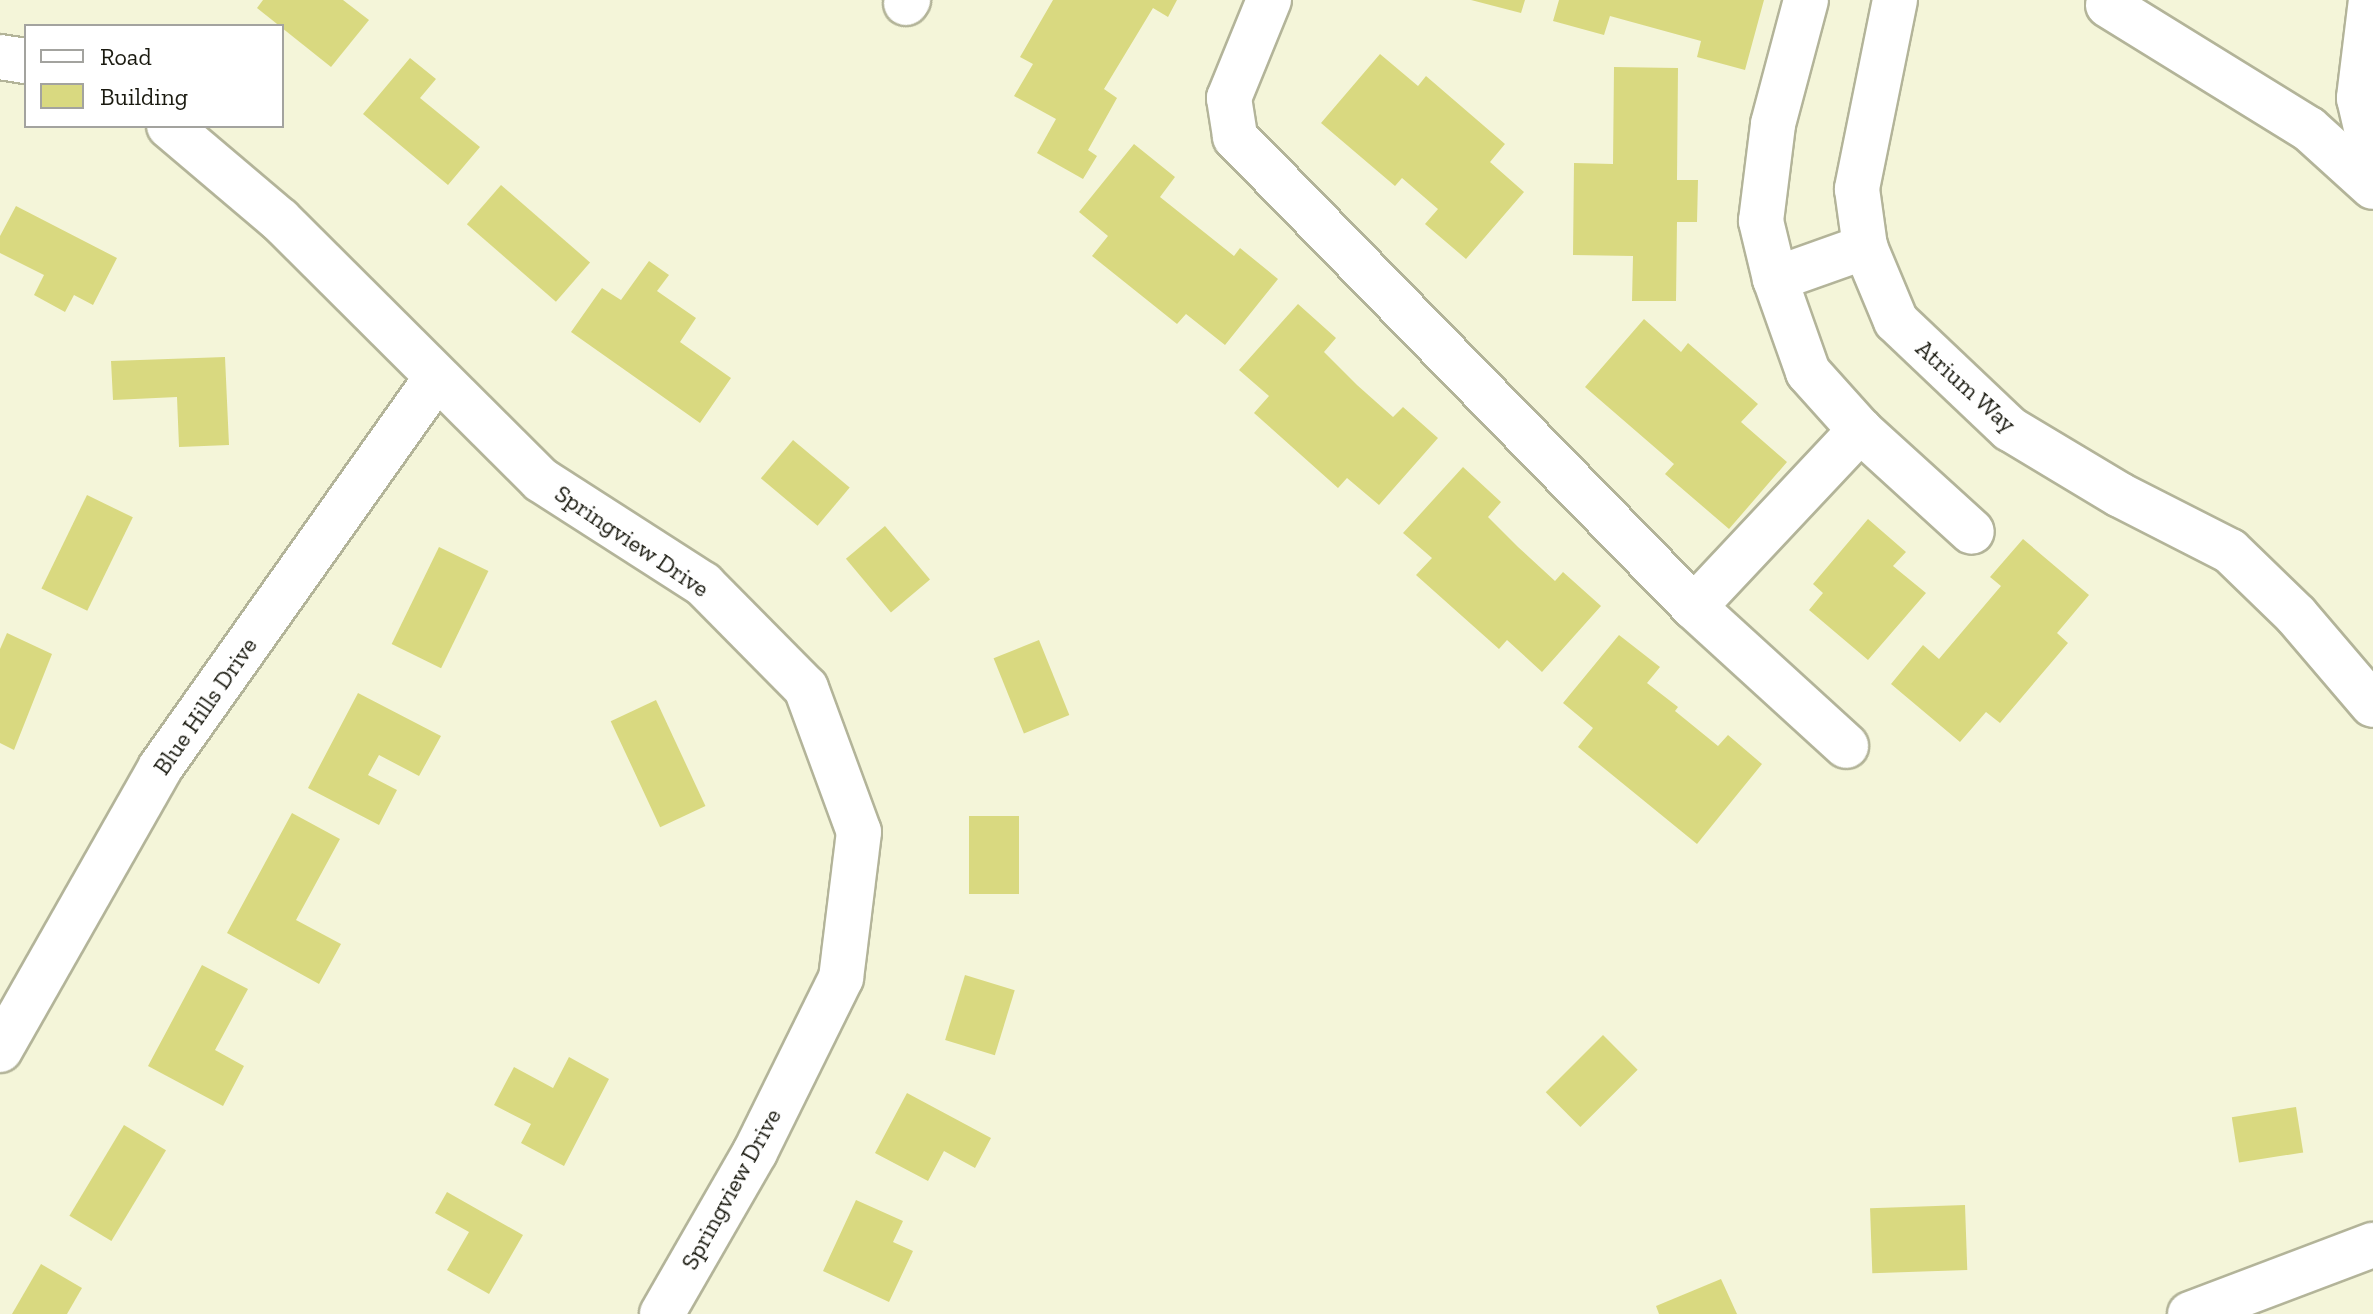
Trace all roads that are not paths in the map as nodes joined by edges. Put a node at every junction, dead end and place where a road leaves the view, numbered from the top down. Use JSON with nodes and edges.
{"nodes":[{"id":1,"x":1269,"y":0,"type":"edge"},
{"id":2,"x":1806,"y":0,"type":"edge"},
{"id":3,"x":1895,"y":0,"type":"edge"},
{"id":4,"x":2371,"y":0,"type":"edge"},
{"id":5,"x":2108,"y":5,"type":"dead end"},
{"id":6,"x":0,"y":57,"type":"edge"},
{"id":7,"x":24,"y":61,"type":"edge"},
{"id":8,"x":2367,"y":71,"type":"edge"},
{"id":9,"x":171,"y":128,"type":"edge"},
{"id":10,"x":2373,"y":158,"type":"edge"},
{"id":11,"x":2373,"y":187,"type":"edge"},
{"id":12,"x":1865,"y":247,"type":"junction"},
{"id":13,"x":1775,"y":279,"type":"junction"},
{"id":14,"x":435,"y":379,"type":"junction"},
{"id":15,"x":1860,"y":430,"type":"junction"},
{"id":16,"x":1972,"y":532,"type":"dead end"},
{"id":17,"x":1694,"y":607,"type":"junction"},
{"id":18,"x":2373,"y":705,"type":"edge"},
{"id":19,"x":1846,"y":746,"type":"dead end"},
{"id":20,"x":0,"y":1050,"type":"edge"},
{"id":21,"x":2373,"y":1245,"type":"edge"},
{"id":22,"x":2241,"y":1306,"type":"edge"},
{"id":23,"x":662,"y":1314,"type":"edge"},
{"id":24,"x":2190,"y":1314,"type":"edge"}],
"edges":[{"from":1,"to":17,"type":"street"},
{"from":2,"to":13,"type":"street"},
{"from":3,"to":12,"type":"street","name":"Atrium Way"},
{"from":4,"to":8,"type":"street"},
{"from":5,"to":11,"type":"street"},
{"from":6,"to":7,"type":"street"},
{"from":8,"to":10,"type":"street"},
{"from":9,"to":14,"type":"street","name":"Springview Drive"},
{"from":12,"to":13,"type":"street"},
{"from":12,"to":18,"type":"street","name":"Atrium Way"},
{"from":13,"to":15,"type":"street"},
{"from":14,"to":20,"type":"street","name":"Blue Hills Drive"},
{"from":14,"to":23,"type":"street","name":"Springview Drive"},
{"from":15,"to":16,"type":"street"},
{"from":15,"to":17,"type":"street"},
{"from":17,"to":19,"type":"street"},
{"from":21,"to":22,"type":"street"},
{"from":22,"to":24,"type":"street"}]}
